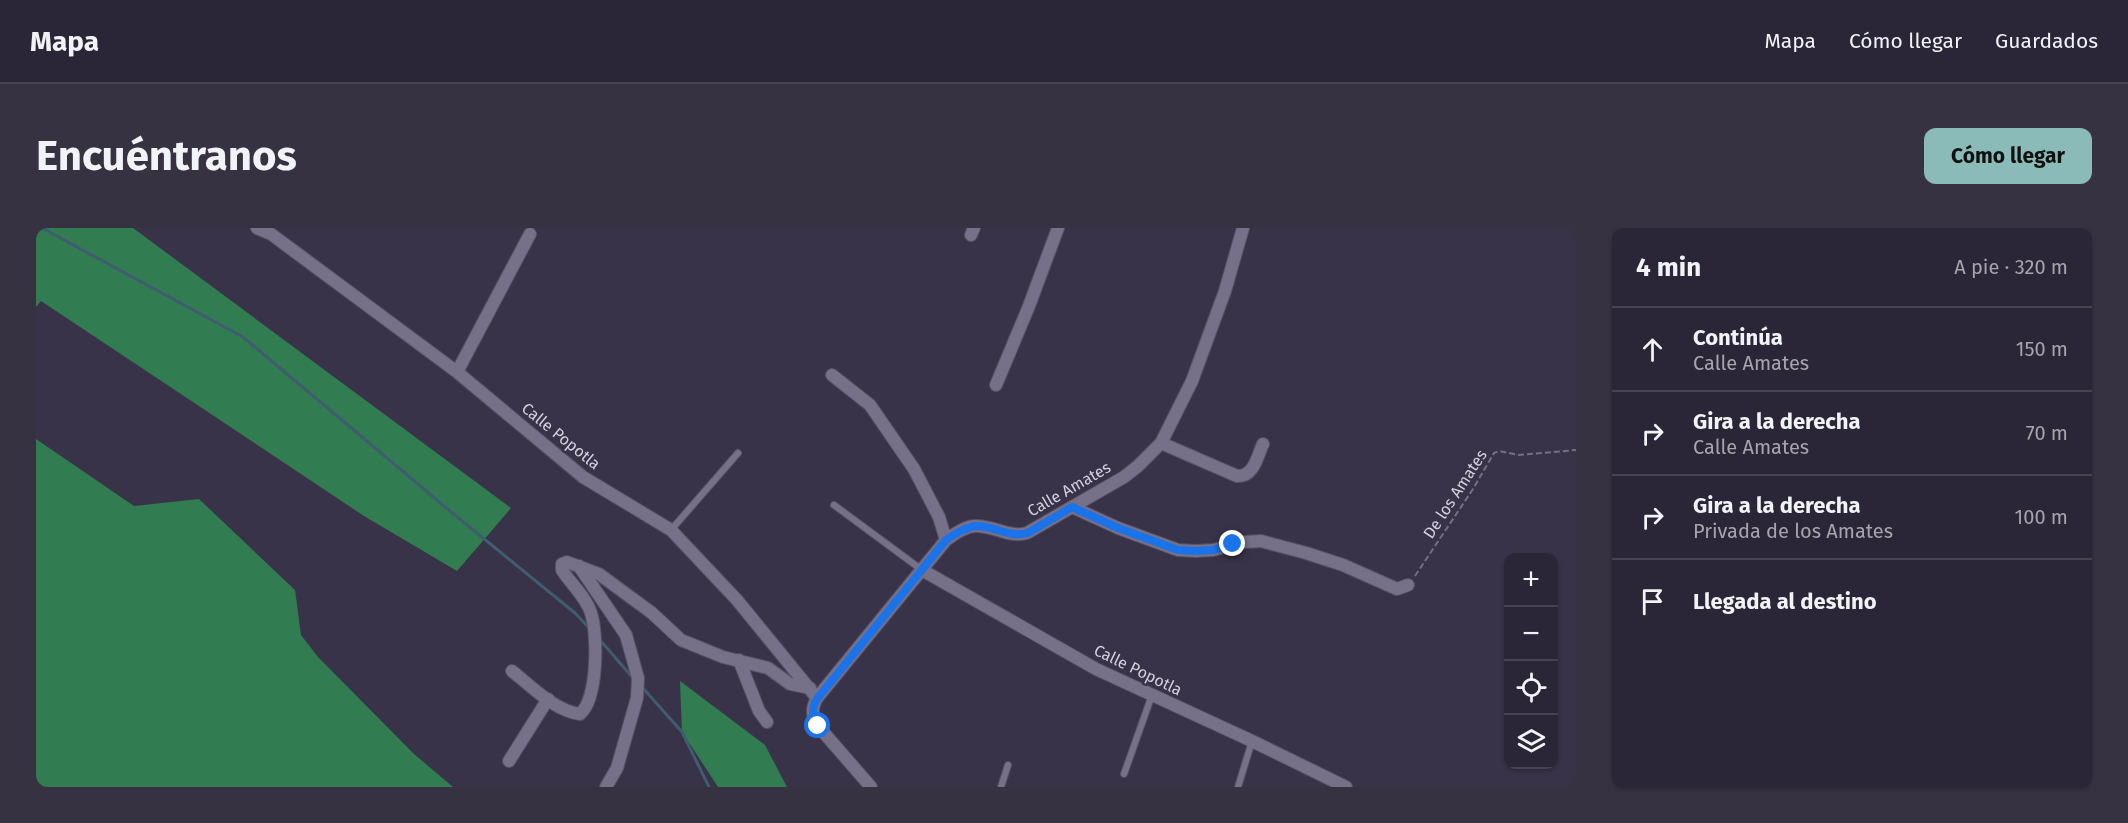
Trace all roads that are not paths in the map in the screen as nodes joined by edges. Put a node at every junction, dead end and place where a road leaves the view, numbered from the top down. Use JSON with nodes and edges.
{"nodes":[{"id":1,"x":257,"y":228,"type":"edge"},
{"id":2,"x":1058,"y":228,"type":"edge"},
{"id":3,"x":1242,"y":228,"type":"edge"},
{"id":4,"x":274,"y":231,"type":"edge"},
{"id":5,"x":530,"y":234,"type":"dead end"},
{"id":6,"x":457,"y":372,"type":"junction"},
{"id":7,"x":832,"y":375,"type":"dead end"},
{"id":8,"x":996,"y":385,"type":"dead end"},
{"id":9,"x":1161,"y":443,"type":"junction"},
{"id":10,"x":1263,"y":444,"type":"dead end"},
{"id":11,"x":738,"y":453,"type":"dead end"},
{"id":12,"x":834,"y":505,"type":"dead end"},
{"id":13,"x":1072,"y":507,"type":"junction"},
{"id":14,"x":671,"y":530,"type":"junction"},
{"id":15,"x":946,"y":540,"type":"junction"},
{"id":16,"x":579,"y":566,"type":"junction"},
{"id":17,"x":922,"y":570,"type":"junction"},
{"id":18,"x":1408,"y":585,"type":"road end"},
{"id":19,"x":739,"y":660,"type":"junction"},
{"id":20,"x":512,"y":671,"type":"dead end"},
{"id":21,"x":814,"y":693,"type":"junction"},
{"id":22,"x":1152,"y":695,"type":"junction"},
{"id":23,"x":548,"y":699,"type":"junction"},
{"id":24,"x":767,"y":722,"type":"dead end"},
{"id":25,"x":1252,"y":741,"type":"junction"},
{"id":26,"x":509,"y":760,"type":"dead end"},
{"id":27,"x":1008,"y":765,"type":"dead end"},
{"id":28,"x":1124,"y":774,"type":"dead end"},
{"id":29,"x":606,"y":787,"type":"edge"},
{"id":30,"x":871,"y":787,"type":"edge"},
{"id":31,"x":1001,"y":787,"type":"edge"},
{"id":32,"x":1238,"y":787,"type":"edge"},
{"id":33,"x":1346,"y":787,"type":"edge"}],
"edges":[{"from":1,"to":4,"type":"street","name":"Calle Popotla"},
{"from":2,"to":8,"type":"street"},
{"from":3,"to":9,"type":"street","name":"Calle Amates"},
{"from":4,"to":6,"type":"street","name":"Calle Popotla"},
{"from":5,"to":6,"type":"street"},
{"from":6,"to":14,"type":"street","name":"Calle Popotla"},
{"from":7,"to":15,"type":"street"},
{"from":9,"to":10,"type":"street"},
{"from":9,"to":13,"type":"street","name":"Calle Amates"},
{"from":11,"to":14,"type":"lane"},
{"from":12,"to":17,"type":"lane"},
{"from":13,"to":15,"type":"street","name":"Calle Amates"},
{"from":13,"to":18,"type":"street"},
{"from":14,"to":21,"type":"street","name":"Calle Popotla"},
{"from":15,"to":17,"type":"street","name":"Calle Amates"},
{"from":16,"to":19,"type":"street"},
{"from":16,"to":23,"type":"street"},
{"from":16,"to":29,"type":"street"},
{"from":17,"to":21,"type":"street","name":"Calle Amates"},
{"from":17,"to":22,"type":"street","name":"Calle Popotla"},
{"from":19,"to":21,"type":"street"},
{"from":19,"to":24,"type":"street"},
{"from":20,"to":23,"type":"street"},
{"from":21,"to":30,"type":"street"},
{"from":22,"to":25,"type":"street","name":"Calle Popotla"},
{"from":22,"to":28,"type":"lane"},
{"from":23,"to":26,"type":"street"},
{"from":25,"to":32,"type":"lane"},
{"from":25,"to":33,"type":"street","name":"Calle Popotla"},
{"from":27,"to":31,"type":"lane"}]}
